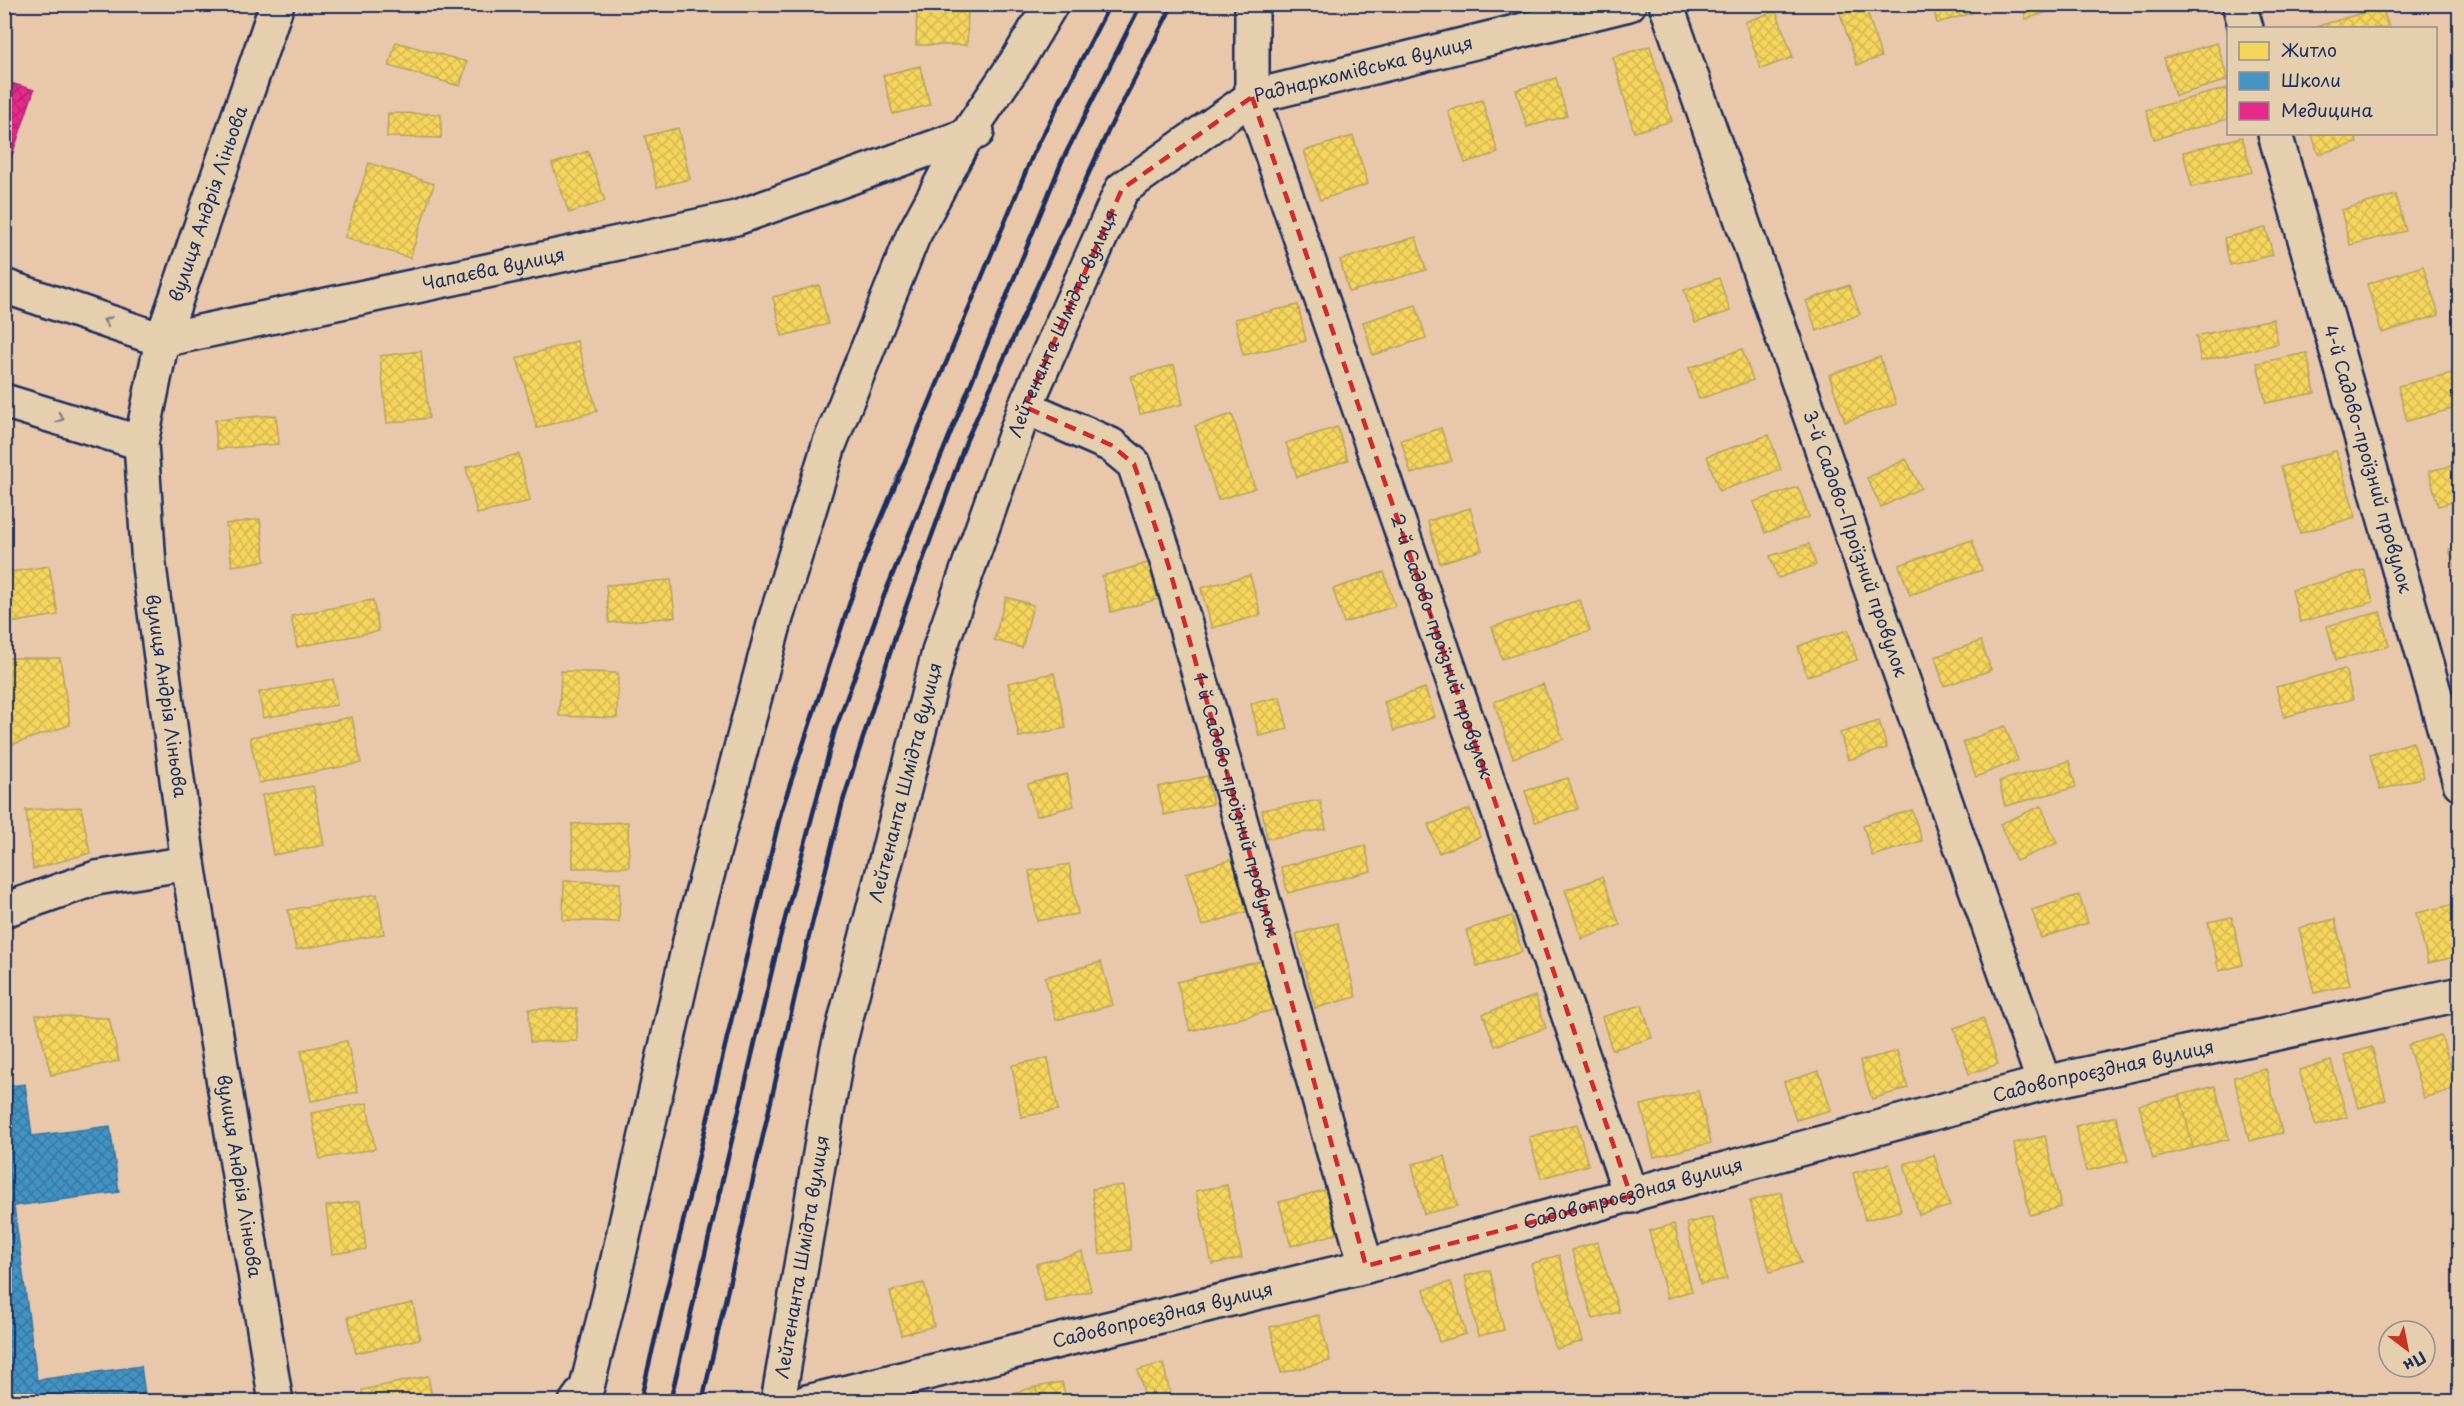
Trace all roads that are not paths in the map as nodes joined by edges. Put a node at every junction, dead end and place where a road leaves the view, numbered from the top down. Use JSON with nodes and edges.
{"nodes":[{"id":1,"x":277,"y":4,"type":"edge"},
{"id":2,"x":1051,"y":4,"type":"edge"},
{"id":3,"x":1252,"y":4,"type":"edge"},
{"id":4,"x":1629,"y":4,"type":"edge"},
{"id":5,"x":1666,"y":4,"type":"edge"},
{"id":6,"x":2239,"y":4,"type":"edge"},
{"id":7,"x":2246,"y":27,"type":"edge"},
{"id":8,"x":1252,"y":97,"type":"junction"},
{"id":9,"x":973,"y":133,"type":"junction"},
{"id":10,"x":2276,"y":135,"type":"edge"},
{"id":11,"x":1122,"y":189,"type":"joint"},
{"id":12,"x":4,"y":286,"type":"edge"},
{"id":13,"x":162,"y":340,"type":"junction"},
{"id":14,"x":4,"y":401,"type":"edge"},
{"id":15,"x":1025,"y":407,"type":"junction"},
{"id":16,"x":141,"y":443,"type":"junction"},
{"id":17,"x":2460,"y":783,"type":"edge"},
{"id":18,"x":188,"y":863,"type":"junction"},
{"id":19,"x":4,"y":910,"type":"edge"},
{"id":20,"x":2460,"y":994,"type":"edge"},
{"id":21,"x":2044,"y":1083,"type":"junction"},
{"id":22,"x":1631,"y":1196,"type":"junction"},
{"id":23,"x":1366,"y":1266,"type":"junction"},
{"id":24,"x":276,"y":1401,"type":"edge"},
{"id":25,"x":576,"y":1401,"type":"edge"},
{"id":26,"x":778,"y":1401,"type":"edge"},
{"id":27,"x":807,"y":1401,"type":"edge"}],
"edges":[{"from":1,"to":13,"type":"street","name":"вулиця Андрія Ліньова"},
{"from":2,"to":9,"type":"street"},
{"from":3,"to":8,"type":"street","name":"2-й Садово-проїзний провулок"},
{"from":4,"to":8,"type":"street","name":"Раднаркомівська вулиця"},
{"from":5,"to":21,"type":"street","name":"3-й Садово-Проїзний провулок"},
{"from":6,"to":7,"type":"street"},
{"from":8,"to":11,"type":"street","name":"Раднаркомівська вулиця"},
{"from":8,"to":22,"type":"street","name":"2-й Садово-проїзний провулок"},
{"from":9,"to":13,"type":"street","name":"Чапаєва вулиця"},
{"from":9,"to":25,"type":"street"},
{"from":10,"to":17,"type":"street","name":"4-й Садово-проїзний провулок"},
{"from":11,"to":15,"type":"street","name":"Лейтенанта Шмідта вулиця"},
{"from":13,"to":12,"type":"street","one_way":true},
{"from":13,"to":16,"type":"street","name":"вулиця Андрія Ліньова"},
{"from":14,"to":16,"type":"street","one_way":true},
{"from":15,"to":23,"type":"street","name":"1-й Садово-проїзний провулок"},
{"from":15,"to":26,"type":"street","name":"Лейтенанта Шмідта вулиця"},
{"from":16,"to":18,"type":"street","name":"вулиця Андрія Ліньова"},
{"from":18,"to":19,"type":"street"},
{"from":18,"to":24,"type":"street","name":"вулиця Андрія Ліньова"},
{"from":20,"to":21,"type":"street","name":"Садовопроєздная вулиця"},
{"from":21,"to":22,"type":"street","name":"Садовопроєздная вулиця"},
{"from":22,"to":23,"type":"street","name":"Садовопроєздная вулиця"},
{"from":23,"to":27,"type":"street","name":"Садовопроєздная вулиця"}]}
